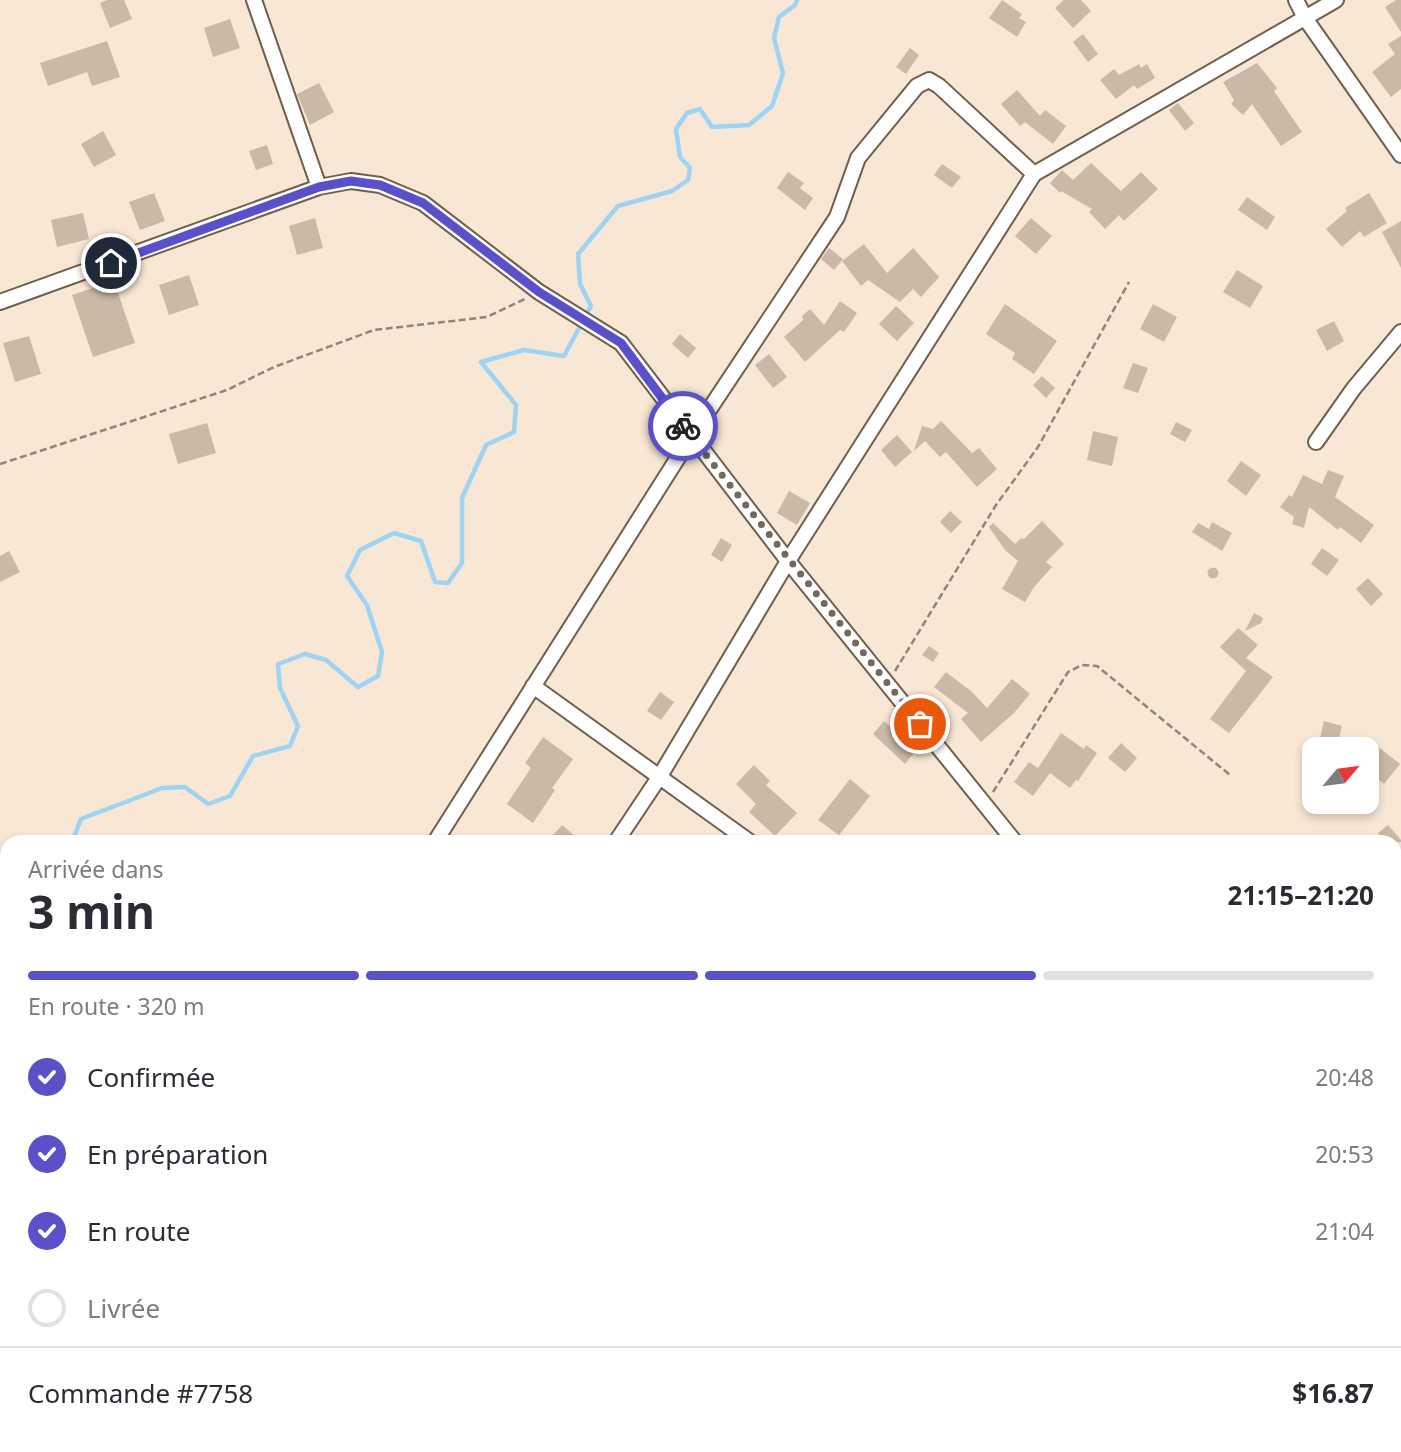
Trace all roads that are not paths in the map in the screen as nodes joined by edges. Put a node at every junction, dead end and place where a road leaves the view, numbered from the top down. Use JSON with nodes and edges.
{"nodes":[{"id":1,"x":254,"y":0,"type":"edge"},
{"id":2,"x":1296,"y":0,"type":"edge"},
{"id":3,"x":1336,"y":0,"type":"edge"},
{"id":4,"x":1306,"y":18,"type":"junction"},
{"id":5,"x":1401,"y":155,"type":"edge"},
{"id":6,"x":1034,"y":174,"type":"junction"},
{"id":7,"x":319,"y":187,"type":"junction"},
{"id":8,"x":0,"y":302,"type":"edge"},
{"id":9,"x":1401,"y":332,"type":"edge"},
{"id":10,"x":691,"y":437,"type":"junction"},
{"id":11,"x":1316,"y":442,"type":"dead end"},
{"id":12,"x":788,"y":561,"type":"junction"},
{"id":13,"x":533,"y":686,"type":"junction"},
{"id":14,"x":660,"y":776,"type":"junction"},
{"id":15,"x":439,"y":835,"type":"edge"},
{"id":16,"x":621,"y":835,"type":"edge"},
{"id":17,"x":740,"y":835,"type":"edge"},
{"id":18,"x":1009,"y":835,"type":"edge"}],
"edges":[{"from":1,"to":7,"type":"street"},
{"from":2,"to":4,"type":"street"},
{"from":3,"to":4,"type":"street"},
{"from":4,"to":5,"type":"street"},
{"from":4,"to":6,"type":"street"},
{"from":6,"to":10,"type":"street"},
{"from":6,"to":12,"type":"street"},
{"from":7,"to":8,"type":"street"},
{"from":7,"to":10,"type":"street"},
{"from":9,"to":11,"type":"street"},
{"from":10,"to":12,"type":"street"},
{"from":10,"to":13,"type":"street"},
{"from":12,"to":14,"type":"street"},
{"from":12,"to":18,"type":"street"},
{"from":13,"to":14,"type":"street"},
{"from":13,"to":15,"type":"street"},
{"from":14,"to":16,"type":"street"},
{"from":14,"to":17,"type":"street"}]}
